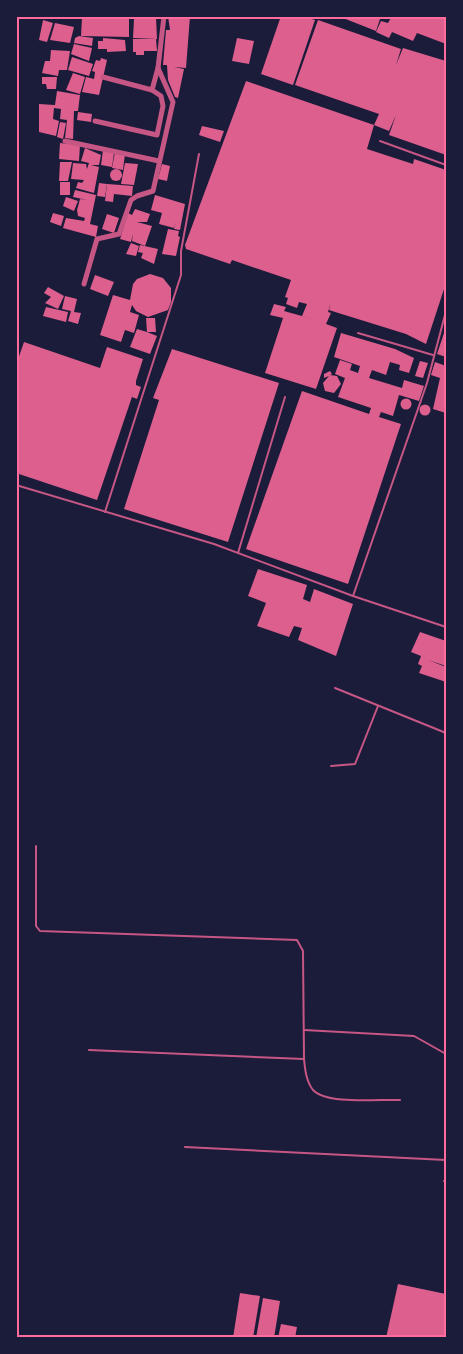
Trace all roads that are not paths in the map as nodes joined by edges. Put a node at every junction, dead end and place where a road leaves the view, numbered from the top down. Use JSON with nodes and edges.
{"nodes":[{"id":1,"x":164,"y":16,"type":"edge"},
{"id":2,"x":158,"y":68,"type":"junction"},
{"id":3,"x":103,"y":77,"type":"dead end"},
{"id":4,"x":152,"y":90,"type":"junction"},
{"id":5,"x":95,"y":121,"type":"dead end"},
{"id":6,"x":65,"y":141,"type":"dead end"},
{"id":7,"x":380,"y":141,"type":"dead end"},
{"id":8,"x":199,"y":154,"type":"dead end"},
{"id":9,"x":159,"y":161,"type":"junction"},
{"id":10,"x":447,"y":165,"type":"edge"},
{"id":11,"x":84,"y":284,"type":"dead end"},
{"id":12,"x":447,"y":311,"type":"edge"},
{"id":13,"x":358,"y":333,"type":"dead end"},
{"id":14,"x":433,"y":355,"type":"junction"},
{"id":15,"x":285,"y":397,"type":"dead end"},
{"id":16,"x":16,"y":485,"type":"edge"},
{"id":17,"x":105,"y":512,"type":"junction"},
{"id":18,"x":238,"y":553,"type":"junction"},
{"id":19,"x":353,"y":596,"type":"junction"},
{"id":20,"x":447,"y":627,"type":"edge"},
{"id":21,"x":334,"y":688,"type":"dead end"},
{"id":22,"x":378,"y":706,"type":"junction"},
{"id":23,"x":447,"y":733,"type":"edge"},
{"id":24,"x":331,"y":766,"type":"dead end"},
{"id":25,"x":36,"y":846,"type":"dead end"},
{"id":26,"x":304,"y":1030,"type":"junction"},
{"id":27,"x":89,"y":1050,"type":"dead end"},
{"id":28,"x":447,"y":1054,"type":"edge"},
{"id":29,"x":304,"y":1059,"type":"junction"},
{"id":30,"x":400,"y":1100,"type":"dead end"},
{"id":31,"x":185,"y":1147,"type":"dead end"},
{"id":32,"x":447,"y":1160,"type":"edge"}],
"edges":[{"from":1,"to":2,"type":"street"},
{"from":2,"to":4,"type":"street"},
{"from":2,"to":9,"type":"street"},
{"from":3,"to":4,"type":"street"},
{"from":4,"to":5,"type":"street"},
{"from":6,"to":9,"type":"street"},
{"from":7,"to":10,"type":"lane"},
{"from":8,"to":17,"type":"lane"},
{"from":9,"to":11,"type":"street"},
{"from":12,"to":14,"type":"lane"},
{"from":13,"to":14,"type":"lane"},
{"from":14,"to":19,"type":"lane"},
{"from":15,"to":18,"type":"lane"},
{"from":16,"to":17,"type":"lane"},
{"from":17,"to":18,"type":"lane"},
{"from":18,"to":19,"type":"lane"},
{"from":19,"to":20,"type":"lane"},
{"from":21,"to":22,"type":"lane"},
{"from":22,"to":23,"type":"lane"},
{"from":22,"to":24,"type":"lane"},
{"from":25,"to":26,"type":"lane"},
{"from":26,"to":28,"type":"lane"},
{"from":26,"to":29,"type":"lane"},
{"from":27,"to":29,"type":"lane"},
{"from":29,"to":30,"type":"lane"},
{"from":31,"to":32,"type":"lane"}]}
